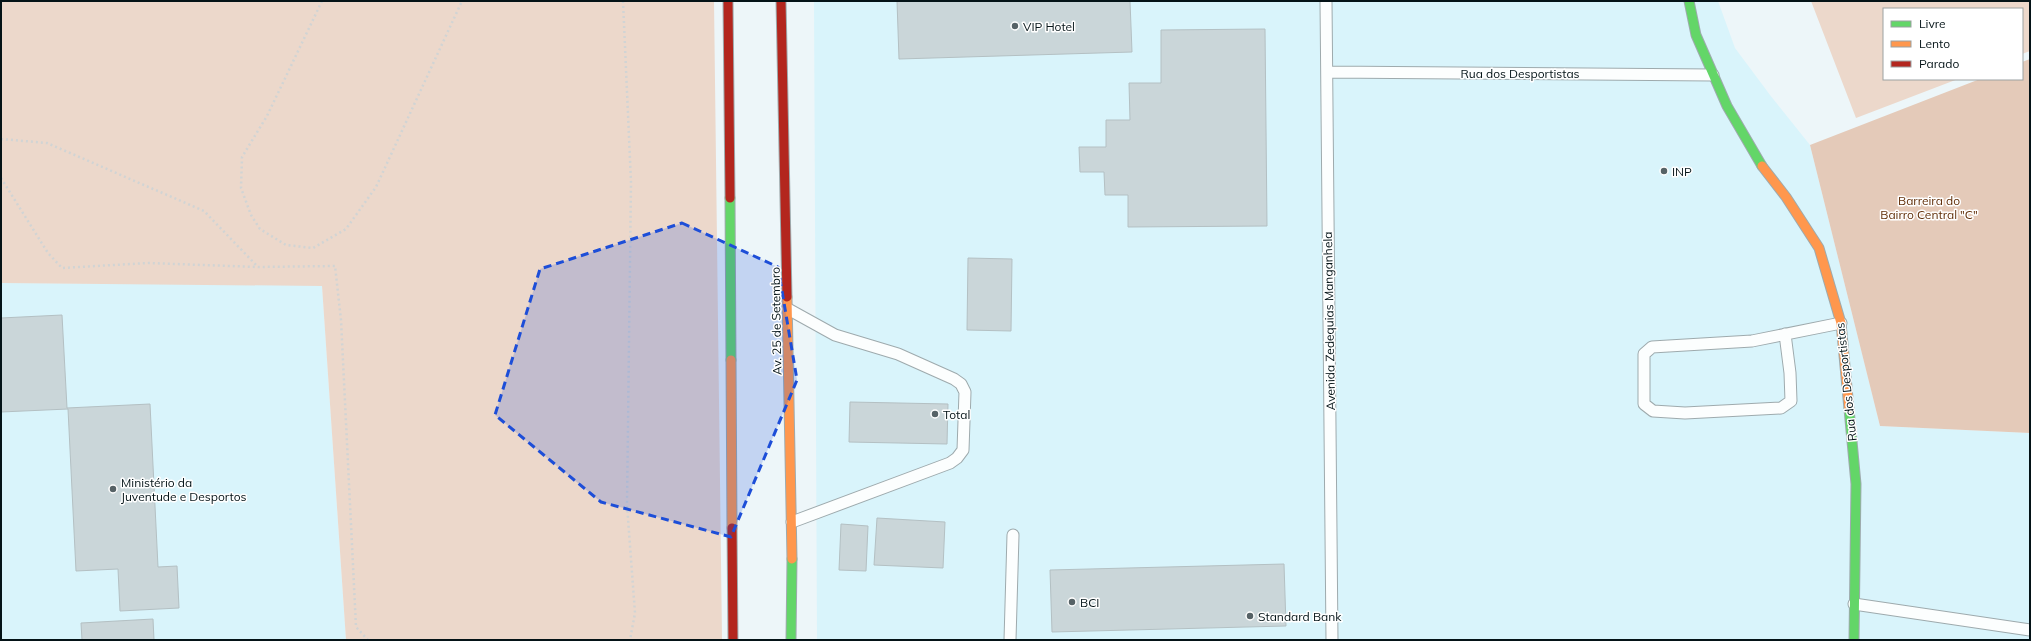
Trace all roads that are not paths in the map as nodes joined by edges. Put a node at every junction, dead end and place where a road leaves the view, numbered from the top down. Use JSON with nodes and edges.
{"nodes":[{"id":1,"x":728,"y":1,"type":"edge"},
{"id":2,"x":781,"y":1,"type":"edge"},
{"id":3,"x":1326,"y":1,"type":"edge"},
{"id":4,"x":1689,"y":1,"type":"edge"},
{"id":5,"x":1327,"y":72,"type":"junction"},
{"id":6,"x":1713,"y":74,"type":"junction"},
{"id":7,"x":788,"y":310,"type":"junction"},
{"id":8,"x":1841,"y":323,"type":"junction"},
{"id":9,"x":1785,"y":334,"type":"junction"},
{"id":10,"x":792,"y":522,"type":"junction"},
{"id":11,"x":1013,"y":535,"type":"dead end"},
{"id":12,"x":1854,"y":604,"type":"junction"},
{"id":13,"x":2030,"y":630,"type":"edge"},
{"id":14,"x":733,"y":640,"type":"edge"},
{"id":15,"x":791,"y":640,"type":"edge"},
{"id":16,"x":1010,"y":640,"type":"edge"},
{"id":17,"x":1332,"y":640,"type":"edge"},
{"id":18,"x":1854,"y":640,"type":"edge"}],
"edges":[{"from":1,"to":14,"type":"main road"},
{"from":2,"to":7,"type":"main road","name":"Av. 25 de Setembro"},
{"from":3,"to":5,"type":"lane","name":"Avenida Zedequias Manganhela"},
{"from":4,"to":6,"type":"main road","name":"Rua dos Desportistas"},
{"from":5,"to":6,"type":"lane","name":"Rua dos Desportistas"},
{"from":5,"to":17,"type":"lane","name":"Avenida Zedequias Manganhela"},
{"from":6,"to":8,"type":"main road","name":"Rua dos Desportistas"},
{"from":7,"to":10,"type":"main road","name":"Av. 25 de Setembro"},
{"from":7,"to":10,"type":"lane"},
{"from":8,"to":9,"type":"lane"},
{"from":8,"to":12,"type":"main road","name":"Rua dos Desportistas"},
{"from":9,"to":9,"type":"lane"},
{"from":10,"to":15,"type":"main road","name":"Av. 25 de Setembro"},
{"from":11,"to":16,"type":"lane"},
{"from":12,"to":13,"type":"lane"},
{"from":12,"to":18,"type":"main road","name":"Rua dos Desportistas"}]}
